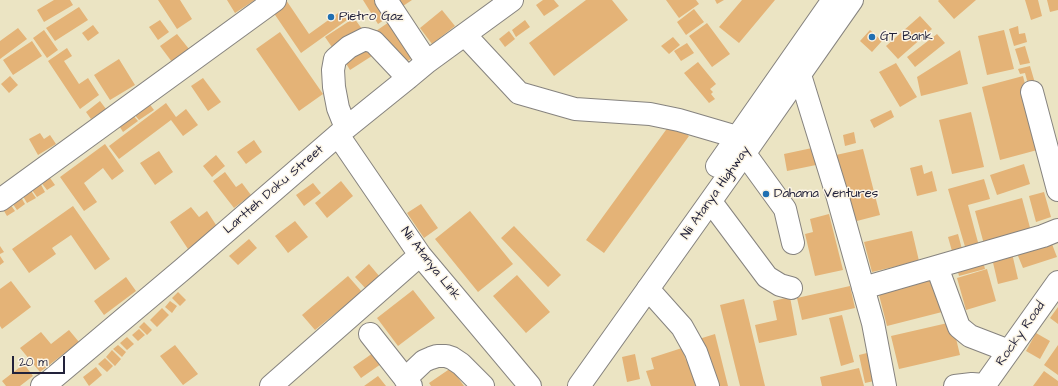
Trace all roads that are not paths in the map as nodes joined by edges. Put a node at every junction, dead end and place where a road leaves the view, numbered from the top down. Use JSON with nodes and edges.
{"nodes":[{"id":1,"x":276,"y":0,"type":"edge"},
{"id":2,"x":386,"y":0,"type":"edge"},
{"id":3,"x":512,"y":0,"type":"edge"},
{"id":4,"x":833,"y":0,"type":"edge"},
{"id":5,"x":852,"y":0,"type":"edge"},
{"id":6,"x":464,"y":34,"type":"junction"},
{"id":7,"x":427,"y":62,"type":"junction"},
{"id":8,"x":800,"y":75,"type":"junction"},
{"id":9,"x":408,"y":78,"type":"junction"},
{"id":10,"x":1032,"y":92,"type":"dead end"},
{"id":11,"x":342,"y":132,"type":"junction"},
{"id":12,"x":741,"y":146,"type":"junction"},
{"id":13,"x":1058,"y":190,"type":"edge"},
{"id":14,"x":0,"y":200,"type":"edge"},
{"id":15,"x":710,"y":202,"type":"junction"},
{"id":16,"x":1058,"y":230,"type":"edge"},
{"id":17,"x":793,"y":243,"type":"dead end"},
{"id":18,"x":420,"y":255,"type":"junction"},
{"id":19,"x":937,"y":266,"type":"junction"},
{"id":20,"x":1058,"y":282,"type":"edge"},
{"id":21,"x":791,"y":288,"type":"dead end"},
{"id":22,"x":863,"y":288,"type":"junction"},
{"id":23,"x":648,"y":289,"type":"junction"},
{"id":24,"x":370,"y":334,"type":"dead end"},
{"id":25,"x":1009,"y":351,"type":"junction"},
{"id":26,"x":408,"y":382,"type":"edge"},
{"id":27,"x":48,"y":384,"type":"edge"},
{"id":28,"x":271,"y":386,"type":"edge"},
{"id":29,"x":483,"y":386,"type":"edge"},
{"id":30,"x":530,"y":386,"type":"edge"},
{"id":31,"x":564,"y":386,"type":"edge"},
{"id":32,"x":579,"y":386,"type":"edge"},
{"id":33,"x":708,"y":386,"type":"edge"},
{"id":34,"x":885,"y":386,"type":"edge"},
{"id":35,"x":955,"y":386,"type":"edge"},
{"id":36,"x":984,"y":386,"type":"edge"}],
"edges":[{"from":1,"to":14,"type":"street"},
{"from":2,"to":7,"type":"street"},
{"from":3,"to":6,"type":"street","name":"Lartteh Doku Street"},
{"from":4,"to":12,"type":"street"},
{"from":5,"to":8,"type":"street","name":"Nii Atanya Highway"},
{"from":6,"to":7,"type":"street","name":"Lartteh Doku Street"},
{"from":6,"to":12,"type":"street"},
{"from":7,"to":9,"type":"street","name":"Lartteh Doku Street"},
{"from":8,"to":12,"type":"street","name":"Nii Atanya Highway"},
{"from":8,"to":22,"type":"street"},
{"from":9,"to":11,"type":"street","name":"Lartteh Doku Street"},
{"from":9,"to":11,"type":"street","name":"Nii Atanya Link"},
{"from":10,"to":13,"type":"street"},
{"from":11,"to":18,"type":"street","name":"Nii Atanya Link"},
{"from":11,"to":27,"type":"street","name":"Lartteh Doku Street"},
{"from":12,"to":15,"type":"street","name":"Nii Atanya Highway"},
{"from":12,"to":17,"type":"street"},
{"from":12,"to":31,"type":"street"},
{"from":15,"to":21,"type":"street"},
{"from":15,"to":23,"type":"street","name":"Nii Atanya Highway"},
{"from":16,"to":19,"type":"street"},
{"from":18,"to":28,"type":"street"},
{"from":18,"to":30,"type":"street","name":"Nii Atanya Link"},
{"from":19,"to":22,"type":"street"},
{"from":19,"to":25,"type":"street"},
{"from":20,"to":25,"type":"street","name":"Rocky Road"},
{"from":22,"to":34,"type":"street"},
{"from":23,"to":32,"type":"street","name":"Nii Atanya Highway"},
{"from":23,"to":33,"type":"street"},
{"from":24,"to":26,"type":"street"},
{"from":25,"to":36,"type":"street","name":"Rocky Road"},
{"from":26,"to":29,"type":"street"},
{"from":35,"to":36,"type":"street"}]}
